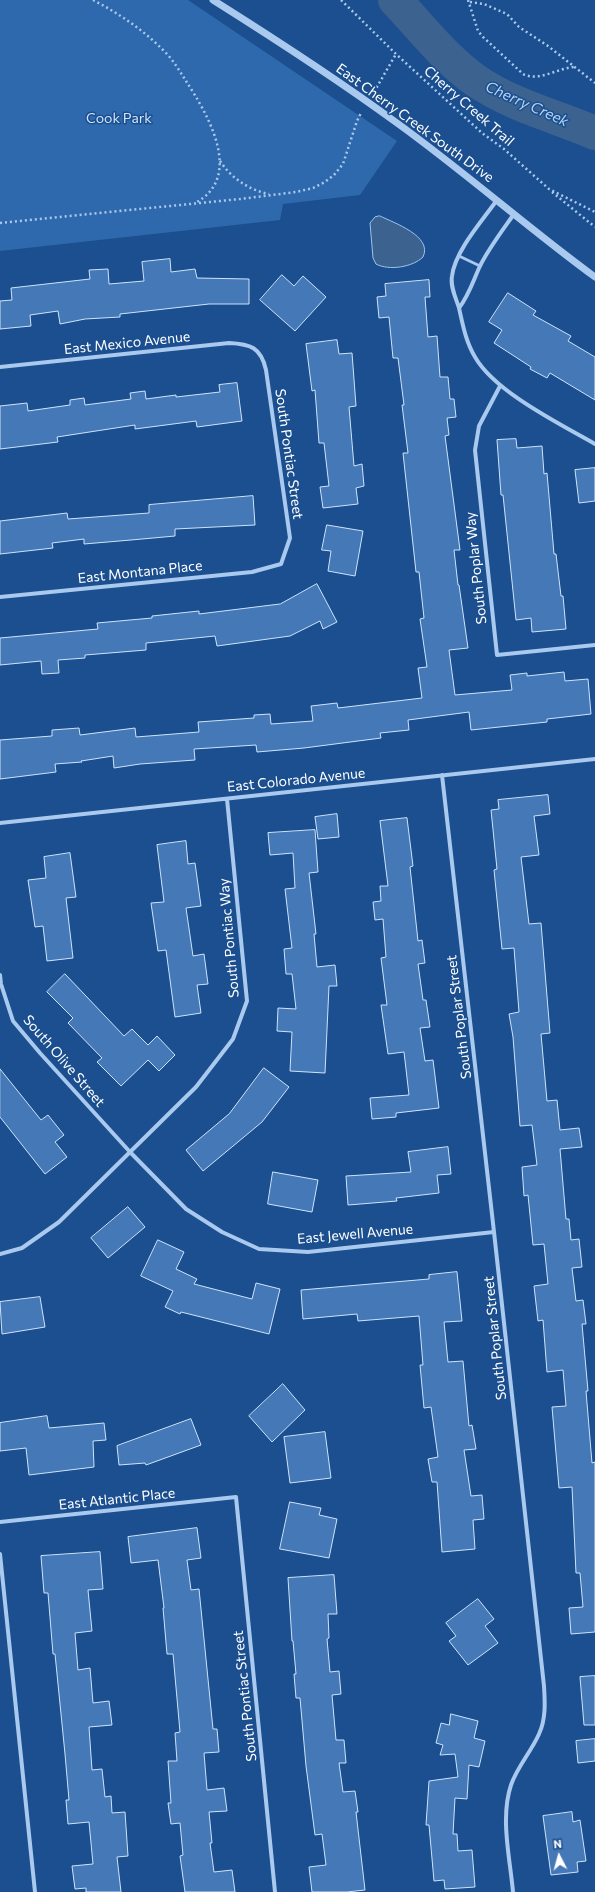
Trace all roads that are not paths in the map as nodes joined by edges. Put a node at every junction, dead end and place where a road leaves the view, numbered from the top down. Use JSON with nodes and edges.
{"nodes":[{"id":1,"x":213,"y":0,"type":"edge"},
{"id":2,"x":498,"y":199,"type":"junction"},
{"id":3,"x":515,"y":213,"type":"junction"},
{"id":4,"x":459,"y":256,"type":"junction"},
{"id":5,"x":480,"y":266,"type":"junction"},
{"id":6,"x":595,"y":277,"type":"edge"},
{"id":7,"x":459,"y":308,"type":"junction"},
{"id":8,"x":256,"y":349,"type":"joint"},
{"id":9,"x":0,"y":367,"type":"edge"},
{"id":10,"x":500,"y":386,"type":"junction"},
{"id":11,"x":595,"y":444,"type":"edge"},
{"id":12,"x":281,"y":564,"type":"joint"},
{"id":13,"x":0,"y":597,"type":"edge"},
{"id":14,"x":595,"y":646,"type":"edge"},
{"id":15,"x":595,"y":759,"type":"edge"},
{"id":16,"x":442,"y":775,"type":"junction"},
{"id":17,"x":227,"y":799,"type":"junction"},
{"id":18,"x":0,"y":822,"type":"edge"},
{"id":19,"x":0,"y":975,"type":"edge"},
{"id":20,"x":130,"y":1152,"type":"junction"},
{"id":21,"x":494,"y":1232,"type":"junction"},
{"id":22,"x":0,"y":1254,"type":"edge"},
{"id":23,"x":236,"y":1498,"type":"joint"},
{"id":24,"x":0,"y":1522,"type":"edge"},
{"id":25,"x":0,"y":1554,"type":"edge"},
{"id":26,"x":35,"y":1892,"type":"edge"},
{"id":27,"x":275,"y":1892,"type":"edge"},
{"id":28,"x":513,"y":1892,"type":"edge"}],
"edges":[{"from":1,"to":2,"type":"street","name":"East Cherry Creek South Drive"},
{"from":2,"to":3,"type":"street","name":"East Cherry Creek South Drive"},
{"from":2,"to":4,"type":"street"},
{"from":3,"to":5,"type":"street"},
{"from":3,"to":6,"type":"street","name":"East Cherry Creek South Drive"},
{"from":4,"to":5,"type":"lane"},
{"from":4,"to":7,"type":"street"},
{"from":5,"to":7,"type":"street"},
{"from":7,"to":10,"type":"street"},
{"from":8,"to":9,"type":"street","name":"East Mexico Avenue"},
{"from":8,"to":12,"type":"street","name":"South Pontiac Street"},
{"from":10,"to":11,"type":"street"},
{"from":10,"to":14,"type":"street","name":"South Poplar Way"},
{"from":12,"to":13,"type":"street","name":"East Montana Place"},
{"from":15,"to":16,"type":"street","name":"East Colorado Avenue"},
{"from":16,"to":17,"type":"street","name":"East Colorado Avenue"},
{"from":16,"to":21,"type":"street","name":"South Poplar Street"},
{"from":17,"to":18,"type":"street","name":"East Colorado Avenue"},
{"from":17,"to":20,"type":"street","name":"South Pontiac Way"},
{"from":19,"to":20,"type":"street","name":"South Olive Street"},
{"from":20,"to":21,"type":"street","name":"East Jewell Avenue"},
{"from":20,"to":22,"type":"street"},
{"from":21,"to":28,"type":"street","name":"South Poplar Street"},
{"from":23,"to":24,"type":"street","name":"East Atlantic Place"},
{"from":23,"to":27,"type":"street","name":"South Pontiac Street"},
{"from":25,"to":26,"type":"street"}]}
